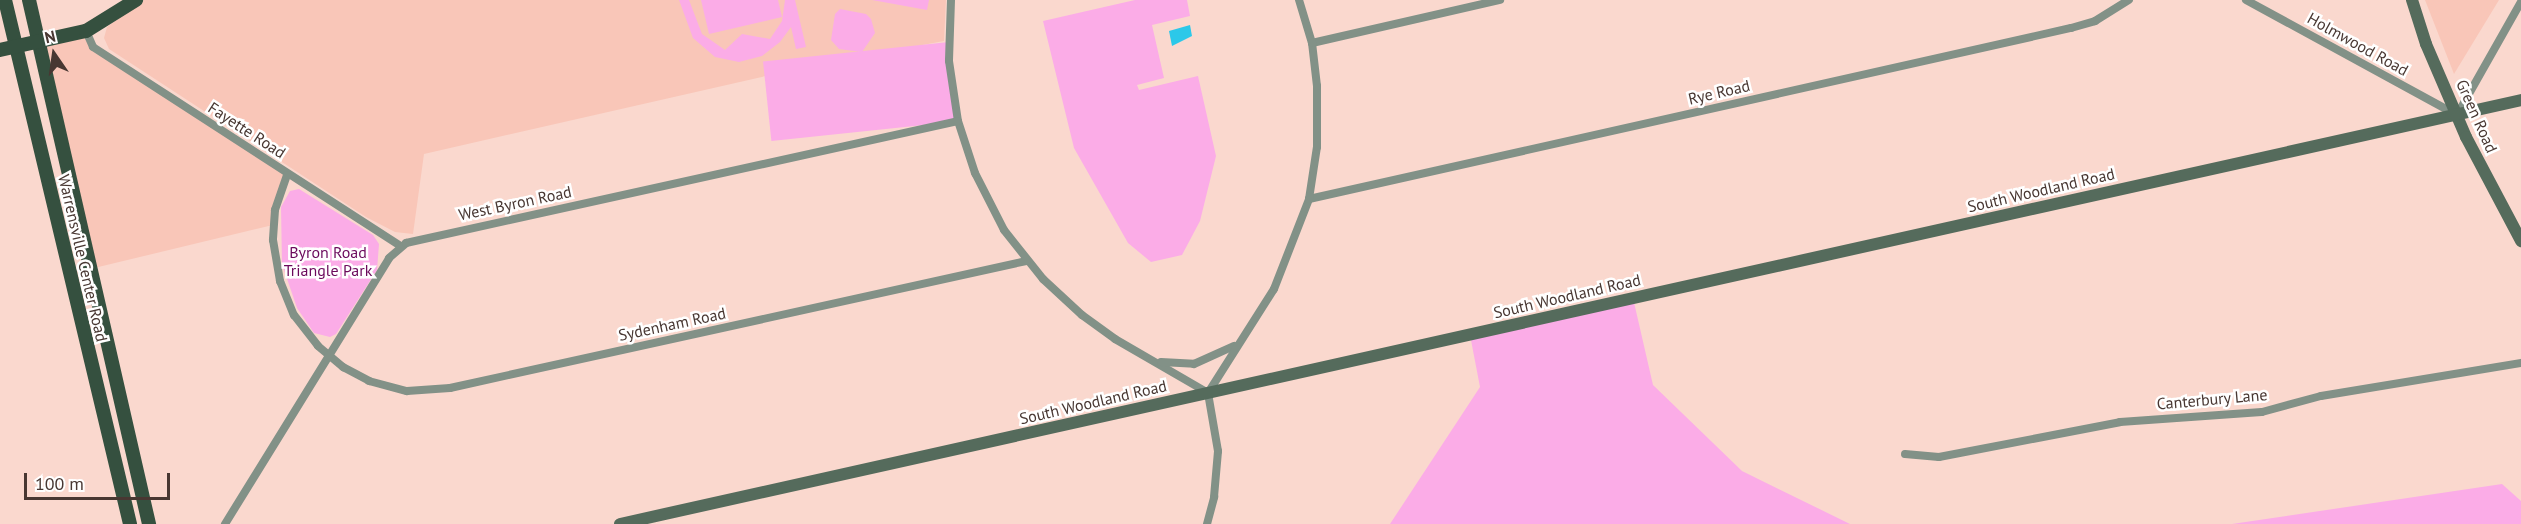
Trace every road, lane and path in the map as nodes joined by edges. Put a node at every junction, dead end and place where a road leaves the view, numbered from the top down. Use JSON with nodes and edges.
{"nodes":[{"id":1,"x":5,"y":0,"type":"edge"},
{"id":2,"x":29,"y":0,"type":"edge"},
{"id":3,"x":135,"y":0,"type":"edge"},
{"id":4,"x":951,"y":0,"type":"edge"},
{"id":5,"x":1299,"y":0,"type":"edge"},
{"id":6,"x":1500,"y":0,"type":"edge"},
{"id":7,"x":2130,"y":0,"type":"edge"},
{"id":8,"x":2246,"y":0,"type":"edge"},
{"id":9,"x":2412,"y":0,"type":"edge"},
{"id":10,"x":2521,"y":2,"type":"edge"},
{"id":11,"x":86,"y":30,"type":"junction"},
{"id":12,"x":38,"y":42,"type":"junction"},
{"id":13,"x":1312,"y":43,"type":"junction"},
{"id":14,"x":17,"y":47,"type":"junction"},
{"id":15,"x":0,"y":50,"type":"edge"},
{"id":16,"x":2521,"y":100,"type":"edge"},
{"id":17,"x":2457,"y":115,"type":"junction"},
{"id":18,"x":958,"y":121,"type":"junction"},
{"id":19,"x":287,"y":175,"type":"junction"},
{"id":20,"x":1309,"y":199,"type":"junction"},
{"id":21,"x":2521,"y":241,"type":"edge"},
{"id":22,"x":401,"y":246,"type":"junction"},
{"id":23,"x":1026,"y":261,"type":"junction"},
{"id":24,"x":1235,"y":346,"type":"junction"},
{"id":25,"x":329,"y":357,"type":"junction"},
{"id":26,"x":1158,"y":362,"type":"junction"},
{"id":27,"x":2521,"y":363,"type":"edge"},
{"id":28,"x":1208,"y":393,"type":"junction"},
{"id":29,"x":1905,"y":454,"type":"dead end"},
{"id":30,"x":130,"y":524,"type":"edge"},
{"id":31,"x":149,"y":524,"type":"edge"},
{"id":32,"x":225,"y":524,"type":"edge"},
{"id":33,"x":620,"y":524,"type":"edge"},
{"id":34,"x":1207,"y":524,"type":"edge"}],
"edges":[{"from":1,"to":14,"type":"main road","name":"Warrensville Center Road"},
{"from":2,"to":12,"type":"main road","name":"Warrensville Center Road"},
{"from":3,"to":11,"type":"main road"},
{"from":4,"to":18,"type":"street"},
{"from":5,"to":13,"type":"street"},
{"from":6,"to":13,"type":"street"},
{"from":7,"to":20,"type":"street","name":"Rye Road"},
{"from":8,"to":17,"type":"street","name":"Holmwood Road"},
{"from":9,"to":17,"type":"street","name":"Green Road"},
{"from":10,"to":17,"type":"street"},
{"from":11,"to":12,"type":"main road"},
{"from":11,"to":19,"type":"street","name":"Fayette Road"},
{"from":12,"to":14,"type":"main road"},
{"from":12,"to":31,"type":"main road","name":"Warrensville Center Road"},
{"from":13,"to":20,"type":"street"},
{"from":14,"to":15,"type":"main road"},
{"from":14,"to":30,"type":"main road","name":"Warrensville Center Road"},
{"from":16,"to":17,"type":"street","name":"South Woodland Road"},
{"from":17,"to":21,"type":"street","name":"Green Road"},
{"from":17,"to":28,"type":"street","name":"South Woodland Road"},
{"from":18,"to":22,"type":"street","name":"West Byron Road"},
{"from":18,"to":23,"type":"street"},
{"from":19,"to":22,"type":"street","name":"Fayette Road"},
{"from":19,"to":25,"type":"street","name":"Sydenham Road"},
{"from":20,"to":24,"type":"street"},
{"from":22,"to":25,"type":"street"},
{"from":23,"to":25,"type":"street","name":"Sydenham Road"},
{"from":23,"to":26,"type":"street"},
{"from":24,"to":26,"type":"street"},
{"from":24,"to":28,"type":"street"},
{"from":25,"to":32,"type":"street"},
{"from":26,"to":28,"type":"street"},
{"from":27,"to":29,"type":"street","name":"Canterbury Lane"},
{"from":28,"to":33,"type":"street","name":"South Woodland Road"},
{"from":28,"to":34,"type":"street"}]}
